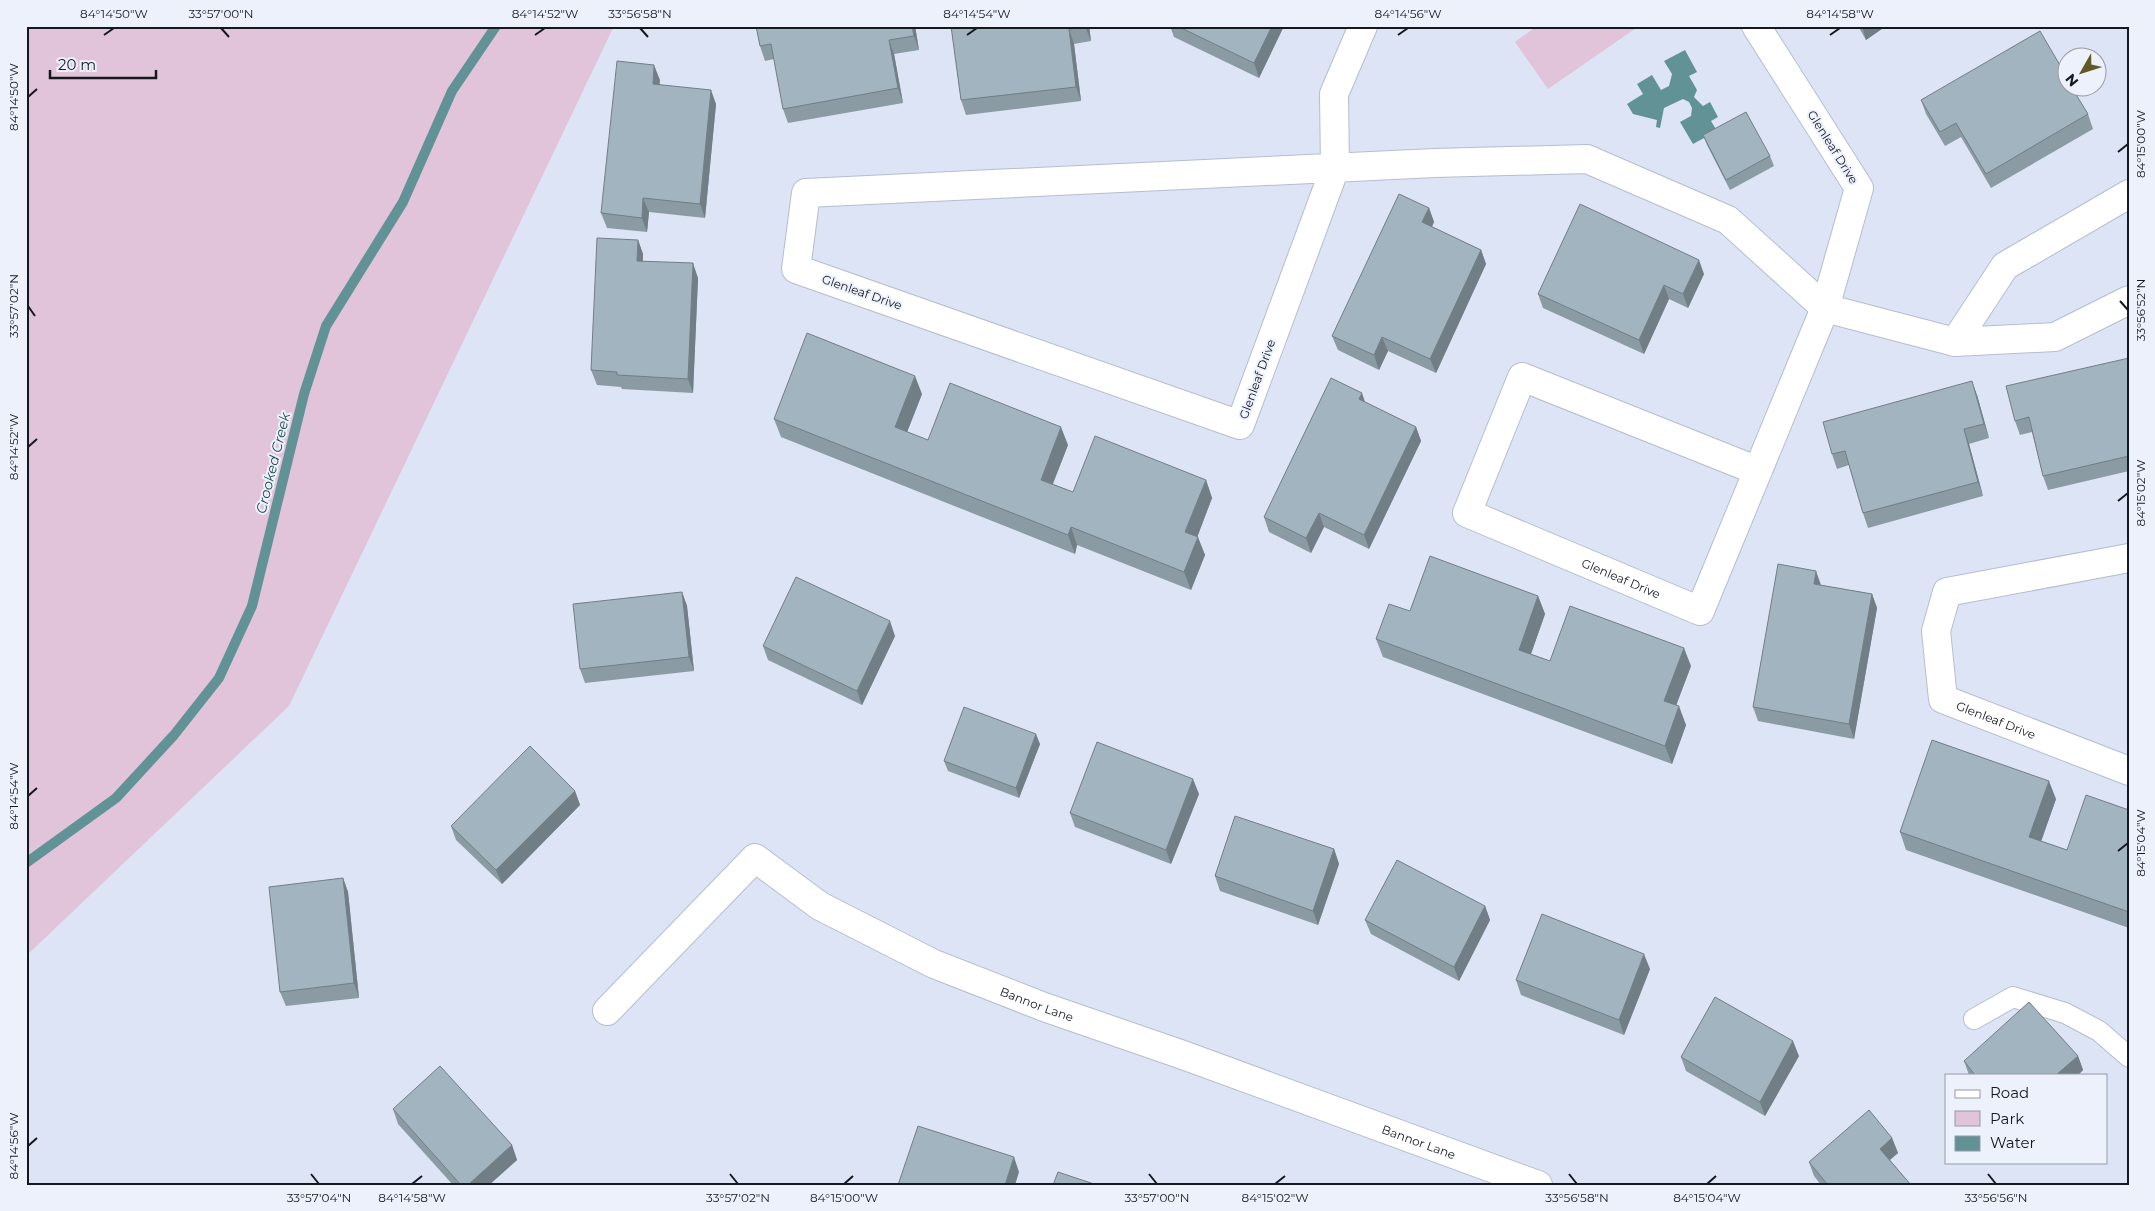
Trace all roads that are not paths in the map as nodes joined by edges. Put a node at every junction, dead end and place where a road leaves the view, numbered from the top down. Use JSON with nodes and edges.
{"nodes":[{"id":1,"x":1363,"y":26,"type":"edge"},
{"id":2,"x":1756,"y":26,"type":"edge"},
{"id":3,"x":1334,"y":168,"type":"junction"},
{"id":4,"x":2129,"y":194,"type":"edge"},
{"id":5,"x":2129,"y":300,"type":"edge"},
{"id":6,"x":1825,"y":308,"type":"junction"},
{"id":7,"x":1955,"y":342,"type":"junction"},
{"id":8,"x":1758,"y":471,"type":"junction"},
{"id":9,"x":2129,"y":558,"type":"edge"},
{"id":10,"x":2129,"y":771,"type":"edge"},
{"id":11,"x":608,"y":1011,"type":"dead end"},
{"id":12,"x":1974,"y":1019,"type":"dead end"},
{"id":13,"x":2129,"y":1057,"type":"edge"},
{"id":14,"x":1538,"y":1185,"type":"edge"}],
"edges":[{"from":1,"to":3,"type":"street","name":"Glenleaf Drive"},
{"from":2,"to":6,"type":"street","name":"Glenleaf Drive"},
{"from":3,"to":3,"type":"street","name":"Glenleaf Drive"},
{"from":3,"to":6,"type":"street","name":"Glenleaf Drive"},
{"from":4,"to":7,"type":"street"},
{"from":5,"to":7,"type":"street","name":"Glenleaf Drive"},
{"from":6,"to":7,"type":"street","name":"Glenleaf Drive"},
{"from":6,"to":8,"type":"street","name":"Glenleaf Drive"},
{"from":8,"to":8,"type":"street","name":"Glenleaf Drive"},
{"from":9,"to":10,"type":"street","name":"Glenleaf Drive"},
{"from":11,"to":14,"type":"street","name":"Bannor Lane"},
{"from":12,"to":13,"type":"lane"}]}
